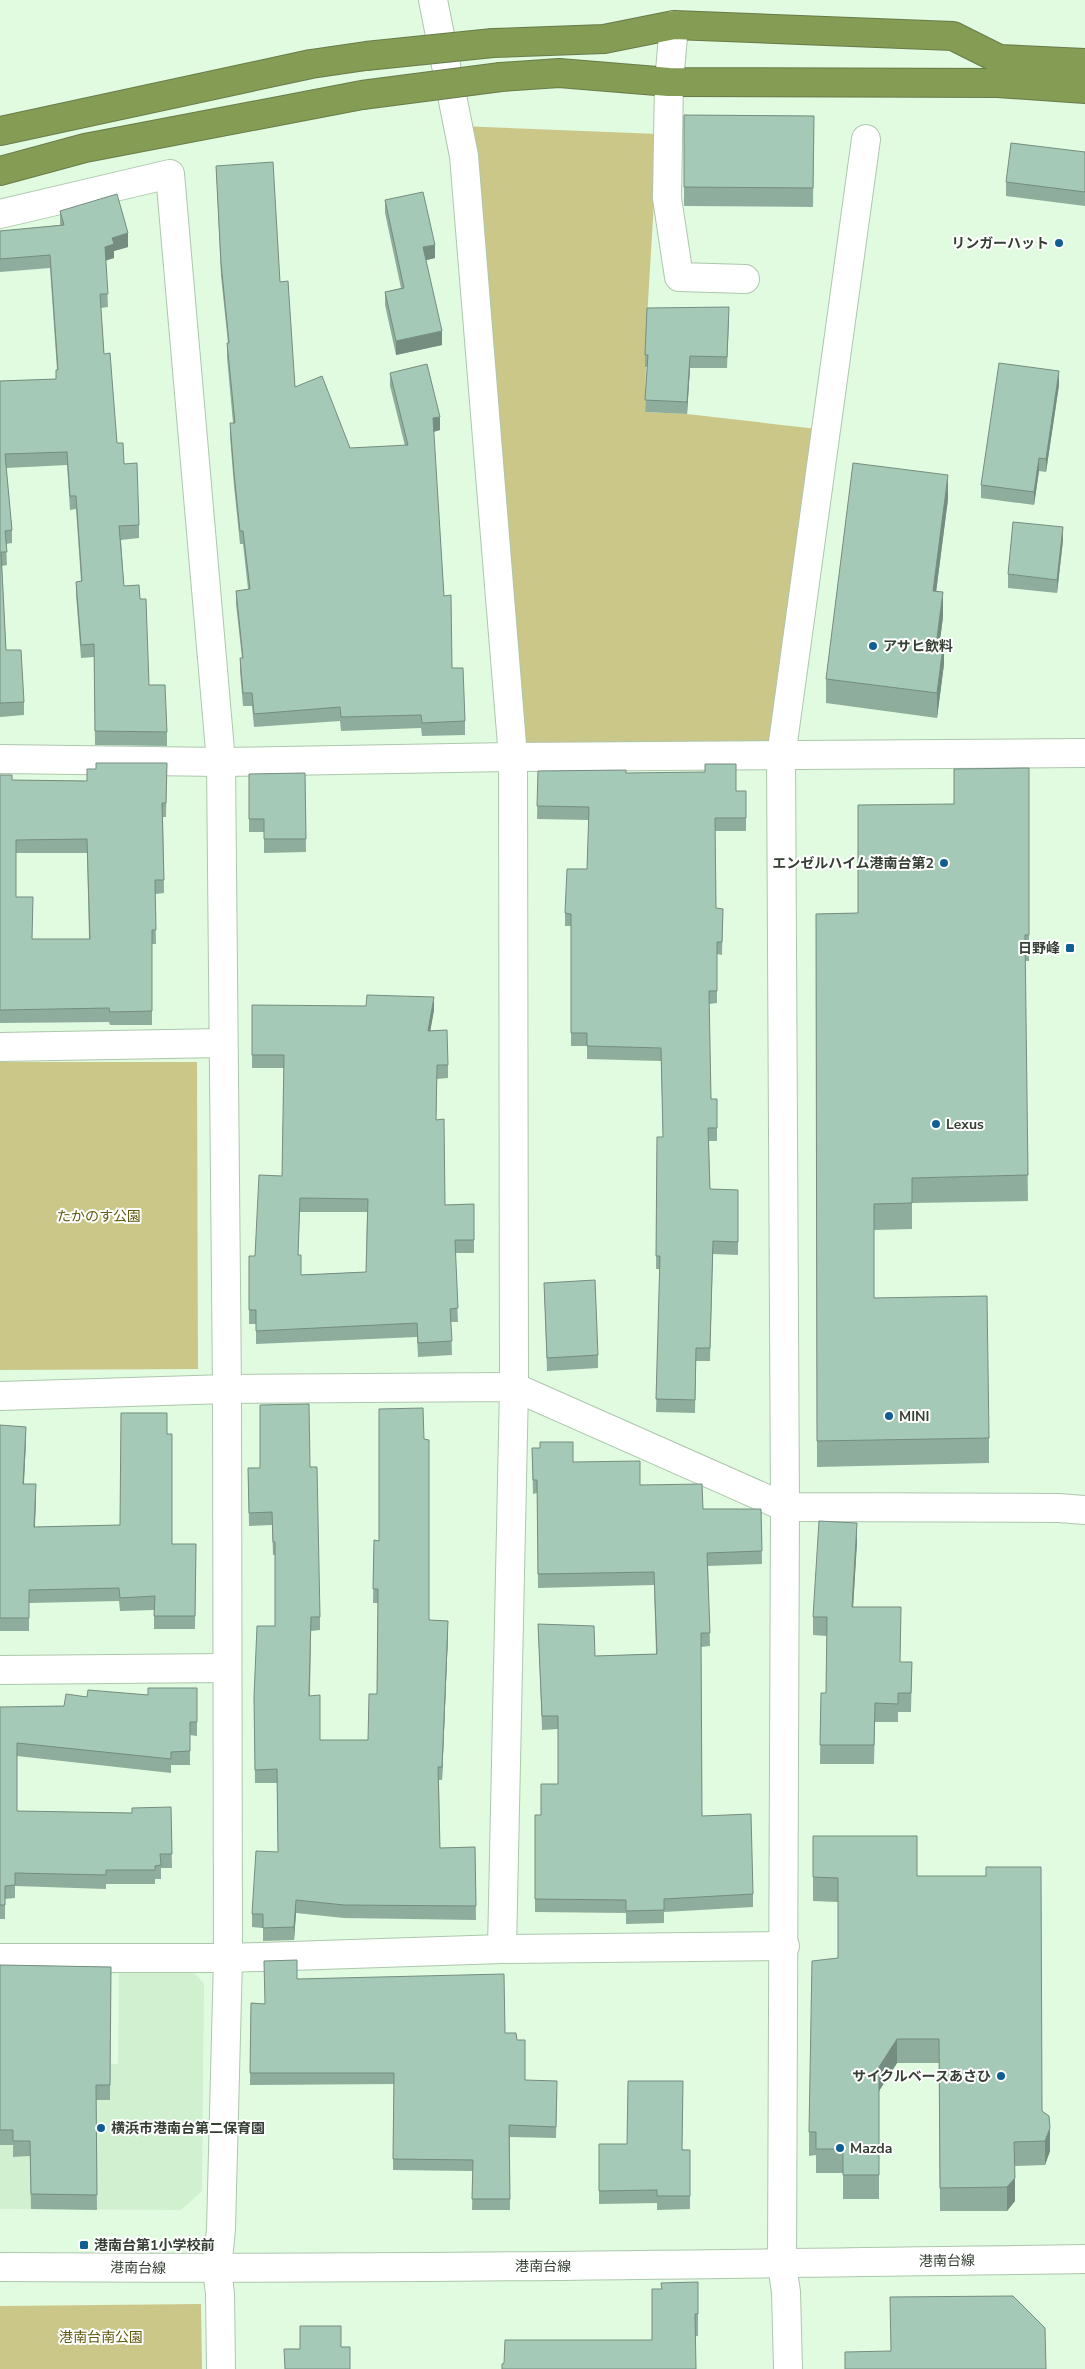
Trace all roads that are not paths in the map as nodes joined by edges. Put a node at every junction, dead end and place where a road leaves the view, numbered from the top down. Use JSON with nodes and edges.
{"nodes":[{"id":1,"x":433,"y":0,"type":"edge"},
{"id":2,"x":674,"y":25,"type":"junction"},
{"id":3,"x":1085,"y":62,"type":"edge"},
{"id":4,"x":669,"y":82,"type":"junction"},
{"id":5,"x":1085,"y":88,"type":"edge"},
{"id":6,"x":0,"y":131,"type":"edge"},
{"id":7,"x":866,"y":139,"type":"dead end"},
{"id":8,"x":0,"y":171,"type":"edge"},
{"id":9,"x":0,"y":214,"type":"edge"},
{"id":10,"x":745,"y":280,"type":"dead end"},
{"id":11,"x":1085,"y":753,"type":"edge"},
{"id":12,"x":781,"y":756,"type":"junction"},
{"id":13,"x":513,"y":757,"type":"junction"},
{"id":14,"x":0,"y":759,"type":"edge"},
{"id":15,"x":221,"y":762,"type":"junction"},
{"id":16,"x":223,"y":1043,"type":"junction"},
{"id":17,"x":0,"y":1047,"type":"edge"},
{"id":18,"x":514,"y":1387,"type":"junction"},
{"id":19,"x":226,"y":1389,"type":"junction"},
{"id":20,"x":0,"y":1396,"type":"edge"},
{"id":21,"x":786,"y":1507,"type":"junction"},
{"id":22,"x":1085,"y":1510,"type":"edge"},
{"id":23,"x":226,"y":1668,"type":"junction"},
{"id":24,"x":0,"y":1670,"type":"edge"},
{"id":25,"x":785,"y":1946,"type":"junction"},
{"id":26,"x":502,"y":1949,"type":"junction"},
{"id":27,"x":0,"y":1958,"type":"edge"},
{"id":28,"x":228,"y":1958,"type":"junction"},
{"id":29,"x":1085,"y":2259,"type":"edge"},
{"id":30,"x":782,"y":2265,"type":"junction"},
{"id":31,"x":0,"y":2267,"type":"edge"},
{"id":32,"x":217,"y":2269,"type":"junction"},
{"id":33,"x":221,"y":2369,"type":"edge"},
{"id":34,"x":788,"y":2369,"type":"edge"}],
"edges":[{"from":1,"to":13,"type":"street"},
{"from":2,"to":3,"type":"highway"},
{"from":2,"to":4,"type":"street"},
{"from":2,"to":6,"type":"highway","bridge":true},
{"from":4,"to":5,"type":"highway"},
{"from":4,"to":8,"type":"highway","bridge":true},
{"from":4,"to":10,"type":"street"},
{"from":7,"to":12,"type":"street"},
{"from":9,"to":15,"type":"street"},
{"from":11,"to":12,"type":"street"},
{"from":12,"to":13,"type":"street"},
{"from":12,"to":21,"type":"street"},
{"from":13,"to":15,"type":"street"},
{"from":13,"to":18,"type":"street"},
{"from":14,"to":15,"type":"street"},
{"from":15,"to":16,"type":"street"},
{"from":16,"to":17,"type":"street"},
{"from":16,"to":19,"type":"street"},
{"from":18,"to":19,"type":"street"},
{"from":18,"to":21,"type":"street"},
{"from":18,"to":26,"type":"street"},
{"from":19,"to":20,"type":"street"},
{"from":19,"to":23,"type":"street"},
{"from":21,"to":22,"type":"street"},
{"from":21,"to":25,"type":"street"},
{"from":23,"to":24,"type":"street"},
{"from":23,"to":28,"type":"street"},
{"from":25,"to":26,"type":"street"},
{"from":25,"to":30,"type":"street"},
{"from":26,"to":28,"type":"street"},
{"from":27,"to":28,"type":"street"},
{"from":28,"to":32,"type":"street"},
{"from":29,"to":30,"type":"street","name":"港南台線"},
{"from":30,"to":32,"type":"street","name":"港南台線"},
{"from":30,"to":34,"type":"street"},
{"from":31,"to":32,"type":"street","name":"港南台線"},
{"from":32,"to":33,"type":"street"}]}
